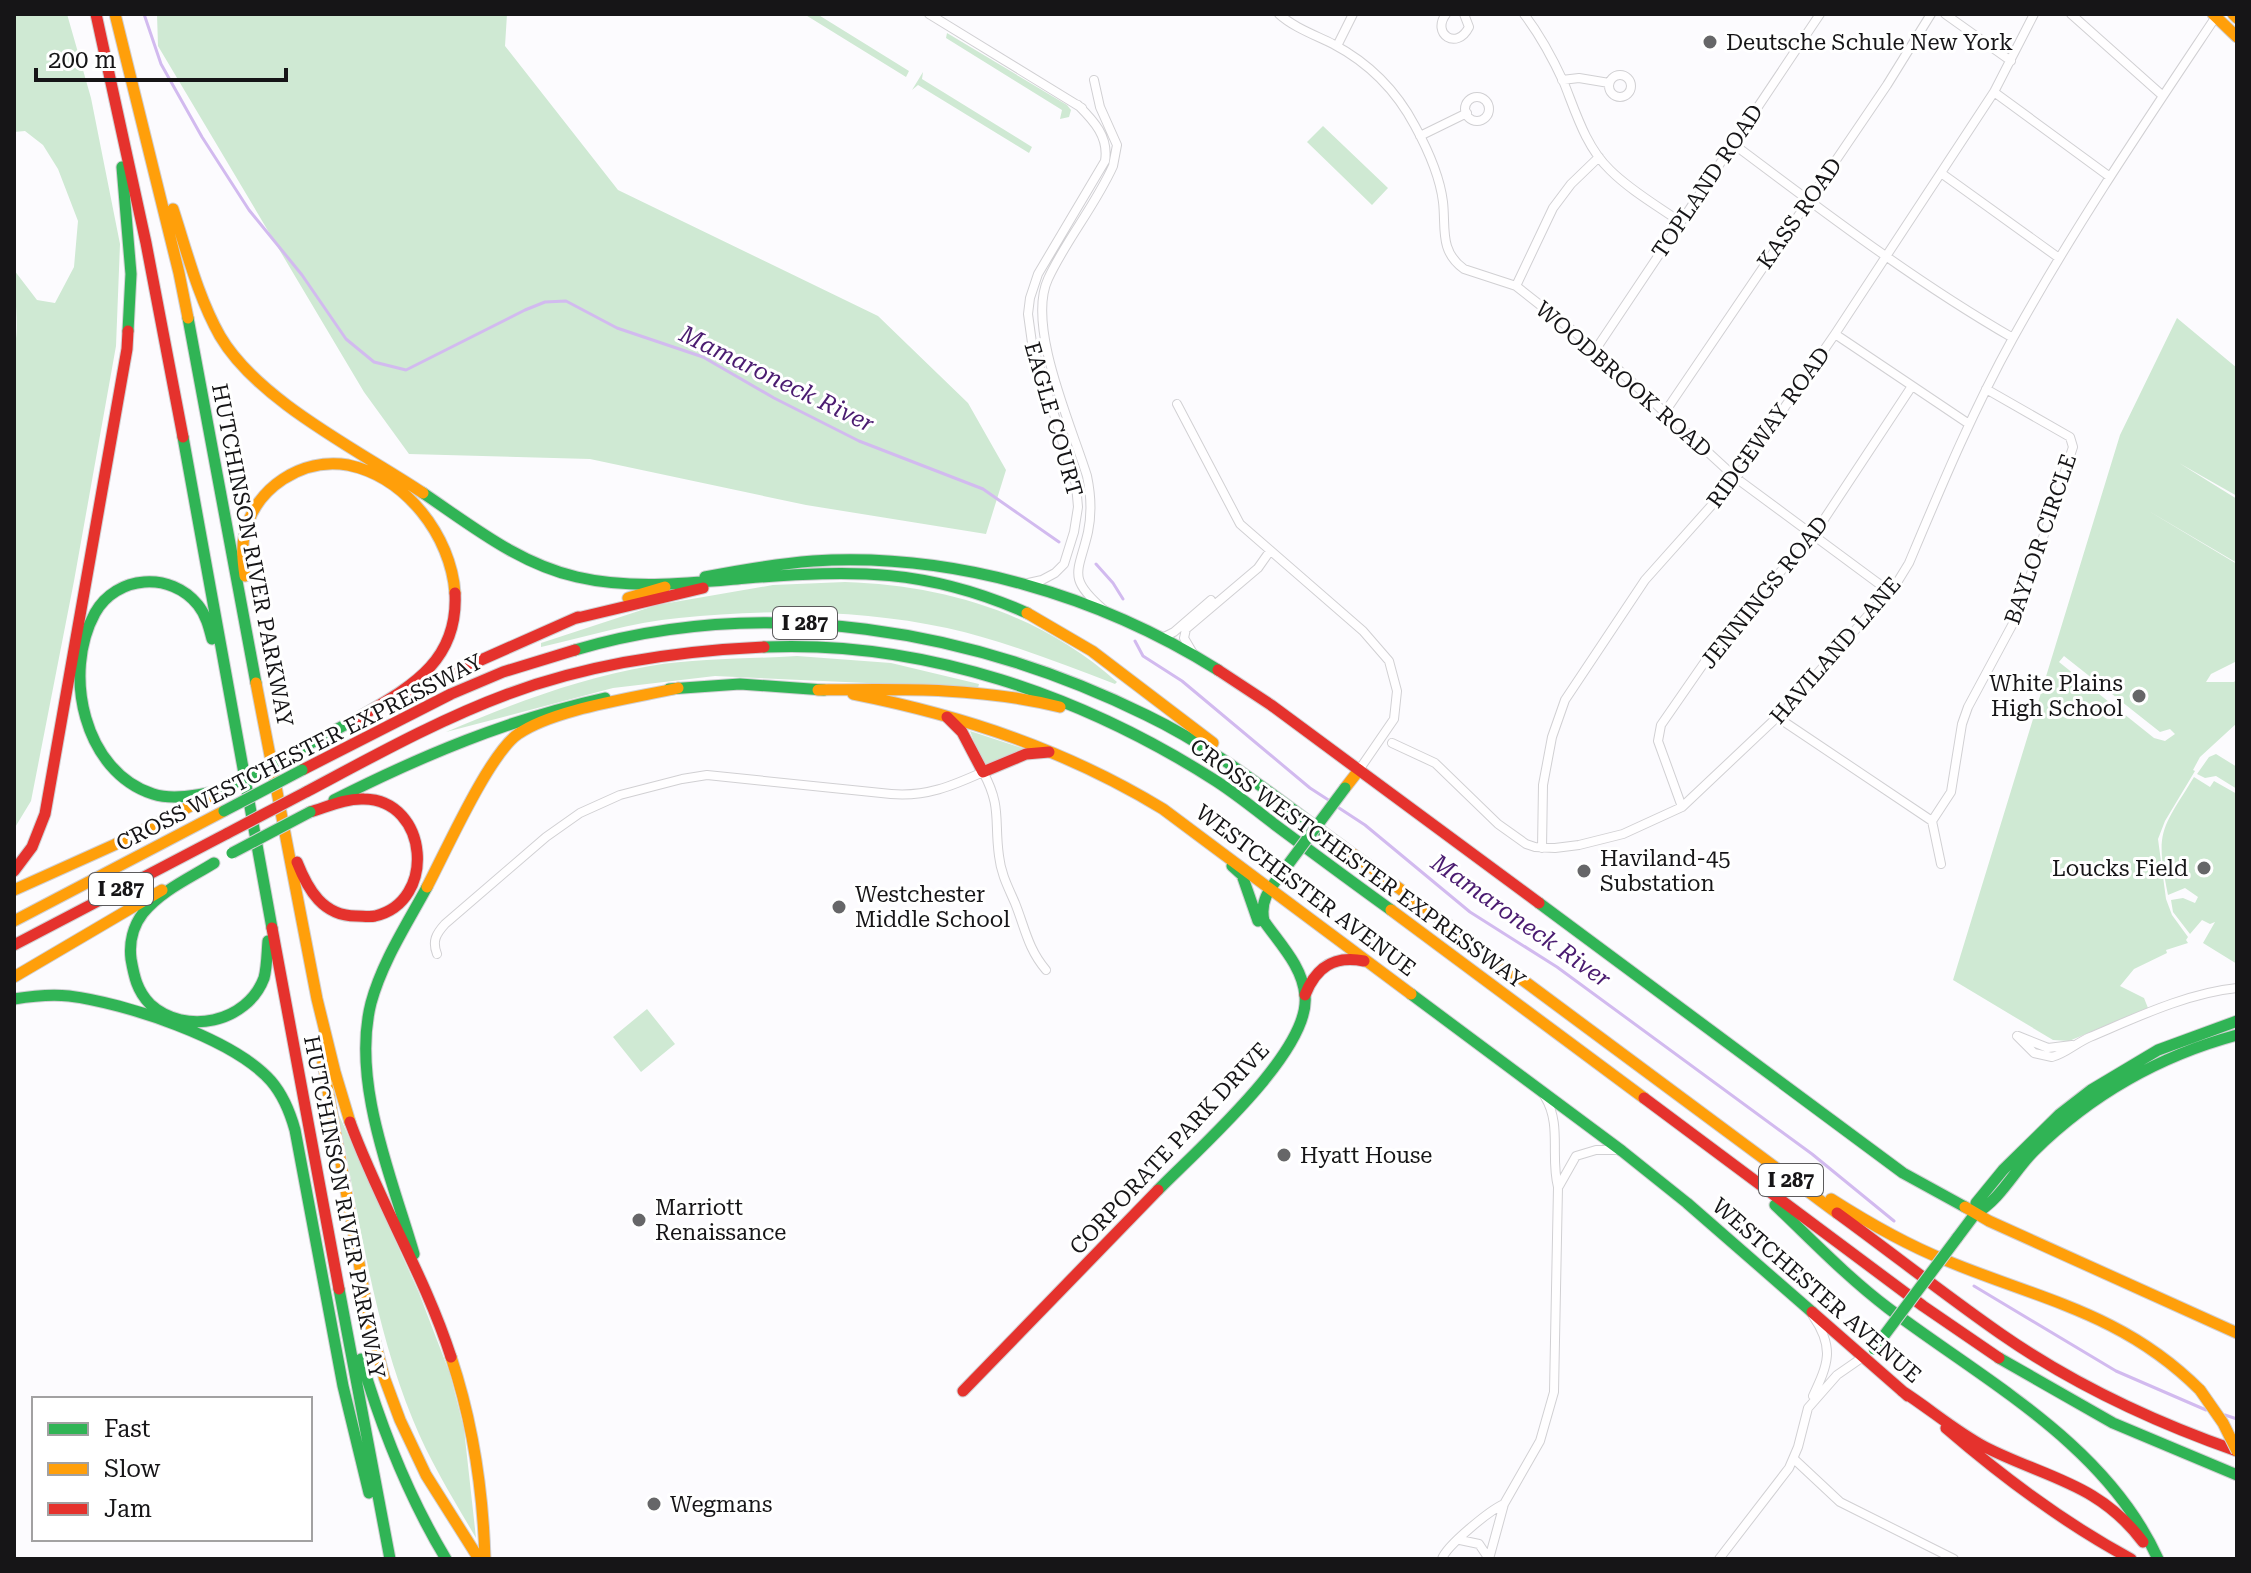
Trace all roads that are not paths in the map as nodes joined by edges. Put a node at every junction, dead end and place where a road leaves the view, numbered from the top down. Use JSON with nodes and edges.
{"nodes":[{"id":1,"x":96,"y":14,"type":"edge"},
{"id":2,"x":115,"y":14,"type":"edge"},
{"id":3,"x":929,"y":14,"type":"edge"},
{"id":4,"x":1279,"y":14,"type":"edge"},
{"id":5,"x":1353,"y":14,"type":"edge"},
{"id":6,"x":1446,"y":14,"type":"edge"},
{"id":7,"x":1464,"y":14,"type":"edge"},
{"id":8,"x":1524,"y":14,"type":"edge"},
{"id":9,"x":1820,"y":14,"type":"edge"},
{"id":10,"x":1931,"y":14,"type":"edge"},
{"id":11,"x":1945,"y":14,"type":"edge"},
{"id":12,"x":2034,"y":14,"type":"edge"},
{"id":13,"x":2071,"y":14,"type":"edge"},
{"id":14,"x":2216,"y":15,"type":"edge"},
{"id":15,"x":2237,"y":37,"type":"edge"},
{"id":16,"x":1337,"y":46,"type":"junction"},
{"id":17,"x":2011,"y":61,"type":"junction"},
{"id":18,"x":1094,"y":80,"type":"dead end"},
{"id":19,"x":1562,"y":80,"type":"junction"},
{"id":20,"x":1609,"y":83,"type":"dead end"},
{"id":21,"x":1994,"y":92,"type":"junction"},
{"id":22,"x":2163,"y":96,"type":"junction"},
{"id":23,"x":1078,"y":105,"type":"junction"},
{"id":24,"x":140,"y":109,"type":"junction"},
{"id":25,"x":1467,"y":113,"type":"dead end"},
{"id":26,"x":119,"y":114,"type":"junction"},
{"id":27,"x":1106,"y":123,"type":"junction"},
{"id":28,"x":1420,"y":136,"type":"junction"},
{"id":29,"x":1732,"y":143,"type":"junction"},
{"id":30,"x":1599,"y":157,"type":"junction"},
{"id":31,"x":1941,"y":173,"type":"junction"},
{"id":32,"x":2110,"y":177,"type":"junction"},
{"id":33,"x":1809,"y":200,"type":"junction"},
{"id":34,"x":1679,"y":221,"type":"junction"},
{"id":35,"x":1886,"y":256,"type":"junction"},
{"id":36,"x":2059,"y":258,"type":"junction"},
{"id":37,"x":1516,"y":286,"type":"junction"},
{"id":38,"x":1835,"y":334,"type":"junction"},
{"id":39,"x":2013,"y":338,"type":"junction"},
{"id":40,"x":1596,"y":349,"type":"junction"},
{"id":41,"x":1912,"y":386,"type":"junction"},
{"id":42,"x":1986,"y":389,"type":"junction"},
{"id":43,"x":1177,"y":404,"type":"dead end"},
{"id":44,"x":1665,"y":412,"type":"junction"},
{"id":45,"x":1969,"y":424,"type":"junction"},
{"id":46,"x":1736,"y":478,"type":"junction"},
{"id":47,"x":1812,"y":537,"type":"junction"},
{"id":48,"x":1270,"y":551,"type":"junction"},
{"id":49,"x":751,"y":578,"type":"junction"},
{"id":50,"x":686,"y":581,"type":"junction"},
{"id":51,"x":1017,"y":584,"type":"junction"},
{"id":52,"x":1890,"y":592,"type":"junction"},
{"id":53,"x":1110,"y":614,"type":"junction"},
{"id":54,"x":573,"y":619,"type":"junction"},
{"id":55,"x":1162,"y":638,"type":"junction"},
{"id":56,"x":251,"y":652,"type":"junction"},
{"id":57,"x":1195,"y":655,"type":"junction"},
{"id":58,"x":678,"y":688,"type":"junction"},
{"id":59,"x":818,"y":690,"type":"junction"},
{"id":60,"x":230,"y":705,"type":"junction"},
{"id":61,"x":940,"y":712,"type":"junction"},
{"id":62,"x":1777,"y":717,"type":"junction"},
{"id":63,"x":351,"y":722,"type":"junction"},
{"id":64,"x":1114,"y":722,"type":"junction"},
{"id":65,"x":1392,"y":743,"type":"dead end"},
{"id":66,"x":1057,"y":752,"type":"junction"},
{"id":67,"x":1359,"y":770,"type":"junction"},
{"id":68,"x":983,"y":772,"type":"junction"},
{"id":69,"x":220,"y":791,"type":"junction"},
{"id":70,"x":1682,"y":807,"type":"junction"},
{"id":71,"x":1293,"y":810,"type":"junction"},
{"id":72,"x":310,"y":812,"type":"junction"},
{"id":73,"x":281,"y":815,"type":"junction"},
{"id":74,"x":1932,"y":821,"type":"junction"},
{"id":75,"x":1190,"y":827,"type":"junction"},
{"id":76,"x":1542,"y":848,"type":"junction"},
{"id":77,"x":214,"y":863,"type":"junction"},
{"id":78,"x":1941,"y":864,"type":"dead end"},
{"id":79,"x":14,"y":871,"type":"edge"},
{"id":80,"x":1271,"y":888,"type":"junction"},
{"id":81,"x":264,"y":889,"type":"junction"},
{"id":82,"x":14,"y":890,"type":"edge"},
{"id":83,"x":14,"y":921,"type":"edge"},
{"id":84,"x":1277,"y":940,"type":"junction"},
{"id":85,"x":14,"y":945,"type":"edge"},
{"id":86,"x":307,"y":950,"type":"junction"},
{"id":87,"x":437,"y":954,"type":"dead end"},
{"id":88,"x":1370,"y":962,"type":"junction"},
{"id":89,"x":1046,"y":970,"type":"dead end"},
{"id":90,"x":14,"y":977,"type":"edge"},
{"id":91,"x":2237,"y":988,"type":"edge"},
{"id":92,"x":1305,"y":996,"type":"junction"},
{"id":93,"x":14,"y":999,"type":"edge"},
{"id":94,"x":2237,"y":1021,"type":"edge"},
{"id":95,"x":2237,"y":1035,"type":"edge"},
{"id":96,"x":2072,"y":1045,"type":"junction"},
{"id":97,"x":1543,"y":1092,"type":"junction"},
{"id":98,"x":1745,"y":1146,"type":"junction"},
{"id":99,"x":1622,"y":1151,"type":"junction"},
{"id":100,"x":1728,"y":1161,"type":"junction"},
{"id":101,"x":1558,"y":1187,"type":"junction"},
{"id":102,"x":1995,"y":1198,"type":"junction"},
{"id":103,"x":1975,"y":1214,"type":"junction"},
{"id":104,"x":2008,"y":1229,"type":"junction"},
{"id":105,"x":333,"y":1250,"type":"junction"},
{"id":106,"x":428,"y":1300,"type":"junction"},
{"id":107,"x":1808,"y":1309,"type":"junction"},
{"id":108,"x":2237,"y":1333,"type":"edge"},
{"id":109,"x":1863,"y":1357,"type":"junction"},
{"id":110,"x":963,"y":1391,"type":"dead end"},
{"id":111,"x":1902,"y":1391,"type":"junction"},
{"id":112,"x":1808,"y":1408,"type":"junction"},
{"id":113,"x":2237,"y":1451,"type":"edge"},
{"id":114,"x":1794,"y":1459,"type":"junction"},
{"id":115,"x":2237,"y":1475,"type":"edge"},
{"id":116,"x":1504,"y":1504,"type":"junction"},
{"id":117,"x":1459,"y":1540,"type":"junction"},
{"id":118,"x":2147,"y":1542,"type":"junction"},
{"id":119,"x":389,"y":1559,"type":"edge"},
{"id":120,"x":446,"y":1559,"type":"edge"},
{"id":121,"x":482,"y":1559,"type":"edge"},
{"id":122,"x":1442,"y":1559,"type":"edge"},
{"id":123,"x":1489,"y":1559,"type":"edge"},
{"id":124,"x":1719,"y":1559,"type":"edge"},
{"id":125,"x":1954,"y":1559,"type":"edge"},
{"id":126,"x":2131,"y":1559,"type":"edge"},
{"id":127,"x":2151,"y":1559,"type":"edge"},
{"id":128,"x":2158,"y":1559,"type":"edge"}],
"edges":[{"from":1,"to":26,"type":"main road","name":"HUTCHINSON RIVER PARKWAY"},
{"from":2,"to":24,"type":"main road","name":"HUTCHINSON RIVER PARKWAY"},
{"from":3,"to":23,"type":"street","name":"EAGLE COURT"},
{"from":4,"to":16,"type":"street","name":"WOODBROOK ROAD"},
{"from":5,"to":16,"type":"street"},
{"from":6,"to":7,"type":"street"},
{"from":8,"to":19,"type":"street"},
{"from":9,"to":29,"type":"street","name":"TOPLAND ROAD"},
{"from":10,"to":33,"type":"street","name":"KASS ROAD"},
{"from":11,"to":17,"type":"street"},
{"from":12,"to":17,"type":"street","name":"RIDGEWAY ROAD"},
{"from":13,"to":22,"type":"street"},
{"from":14,"to":15,"type":"main road"},
{"from":14,"to":22,"type":"street","name":"HAVILAND LANE"},
{"from":16,"to":28,"type":"street","name":"WOODBROOK ROAD"},
{"from":17,"to":21,"type":"street","name":"RIDGEWAY ROAD"},
{"from":18,"to":27,"type":"street","name":"EAGLE COURT"},
{"from":19,"to":20,"type":"street"},
{"from":19,"to":30,"type":"street"},
{"from":21,"to":31,"type":"street","name":"RIDGEWAY ROAD"},
{"from":21,"to":32,"type":"street"},
{"from":22,"to":32,"type":"street","name":"HAVILAND LANE"},
{"from":23,"to":27,"type":"street","name":"EAGLE COURT"},
{"from":23,"to":51,"type":"street","name":"EAGLE COURT"},
{"from":24,"to":50,"type":"main road"},
{"from":24,"to":56,"type":"main road","name":"HUTCHINSON RIVER PARKWAY"},
{"from":25,"to":28,"type":"street"},
{"from":26,"to":60,"type":"main road","name":"HUTCHINSON RIVER PARKWAY"},
{"from":26,"to":79,"type":"main road"},
{"from":27,"to":53,"type":"street","name":"EAGLE COURT"},
{"from":28,"to":37,"type":"street","name":"WOODBROOK ROAD"},
{"from":29,"to":33,"type":"street"},
{"from":29,"to":34,"type":"street","name":"TOPLAND ROAD"},
{"from":30,"to":34,"type":"street"},
{"from":30,"to":37,"type":"street"},
{"from":31,"to":35,"type":"street","name":"RIDGEWAY ROAD"},
{"from":31,"to":36,"type":"street"},
{"from":32,"to":36,"type":"street","name":"HAVILAND LANE"},
{"from":33,"to":35,"type":"street"},
{"from":33,"to":44,"type":"street","name":"KASS ROAD"},
{"from":34,"to":40,"type":"street","name":"TOPLAND ROAD"},
{"from":35,"to":38,"type":"street","name":"RIDGEWAY ROAD"},
{"from":35,"to":39,"type":"street"},
{"from":36,"to":39,"type":"street","name":"HAVILAND LANE"},
{"from":37,"to":40,"type":"street","name":"WOODBROOK ROAD"},
{"from":38,"to":41,"type":"street"},
{"from":38,"to":46,"type":"street","name":"RIDGEWAY ROAD"},
{"from":39,"to":42,"type":"street","name":"HAVILAND LANE"},
{"from":40,"to":44,"type":"street","name":"WOODBROOK ROAD"},
{"from":41,"to":45,"type":"street"},
{"from":41,"to":47,"type":"street","name":"JENNINGS ROAD"},
{"from":42,"to":45,"type":"street","name":"HAVILAND LANE"},
{"from":42,"to":74,"type":"street","name":"BAYLOR CIRCLE"},
{"from":43,"to":48,"type":"street"},
{"from":44,"to":46,"type":"street","name":"WOODBROOK ROAD"},
{"from":45,"to":52,"type":"street","name":"HAVILAND LANE"},
{"from":46,"to":47,"type":"street","name":"WOODBROOK ROAD"},
{"from":46,"to":76,"type":"street","name":"RIDGEWAY ROAD"},
{"from":47,"to":52,"type":"street","name":"WOODBROOK ROAD"},
{"from":47,"to":70,"type":"street","name":"JENNINGS ROAD"},
{"from":48,"to":55,"type":"street"},
{"from":48,"to":57,"type":"street"},
{"from":48,"to":67,"type":"street"},
{"from":49,"to":50,"type":"main road"},
{"from":49,"to":54,"type":"main road"},
{"from":49,"to":71,"type":"main road"},
{"from":50,"to":51,"type":"main road"},
{"from":50,"to":54,"type":"main road"},
{"from":51,"to":53,"type":"main road"},
{"from":52,"to":62,"type":"street","name":"HAVILAND LANE"},
{"from":53,"to":55,"type":"main road"},
{"from":54,"to":63,"type":"main road"},
{"from":55,"to":57,"type":"main road"},
{"from":56,"to":63,"type":"main road"},
{"from":56,"to":73,"type":"main road","name":"HUTCHINSON RIVER PARKWAY"},
{"from":57,"to":67,"type":"main road"},
{"from":58,"to":59,"type":"main road","name":"WESTCHESTER AVENUE"},
{"from":58,"to":72,"type":"main road","name":"WESTCHESTER AVENUE"},
{"from":58,"to":106,"type":"main road"},
{"from":59,"to":61,"type":"main road","name":"WESTCHESTER AVENUE"},
{"from":59,"to":64,"type":"main road"},
{"from":60,"to":69,"type":"main road"},
{"from":60,"to":81,"type":"main road","name":"HUTCHINSON RIVER PARKWAY"},
{"from":61,"to":66,"type":"main road","name":"WESTCHESTER AVENUE"},
{"from":61,"to":68,"type":"main road"},
{"from":62,"to":70,"type":"street","name":"HAVILAND LANE"},
{"from":62,"to":74,"type":"street"},
{"from":63,"to":69,"type":"main road","bridge":true},
{"from":64,"to":85,"type":"main road","name":"CROSS WESTCHESTER EXPRESSWAY","number":"I 287","bridge":true},
{"from":64,"to":100,"type":"main road","name":"CROSS WESTCHESTER EXPRESSWAY","number":"I 287"},
{"from":65,"to":76,"type":"street"},
{"from":66,"to":68,"type":"main road"},
{"from":66,"to":75,"type":"main road","name":"WESTCHESTER AVENUE"},
{"from":67,"to":80,"type":"main road","bridge":true},
{"from":67,"to":103,"type":"main road"},
{"from":68,"to":87,"type":"street"},
{"from":68,"to":89,"type":"street"},
{"from":69,"to":82,"type":"main road"},
{"from":70,"to":76,"type":"street","name":"HAVILAND LANE"},
{"from":71,"to":83,"type":"main road","name":"CROSS WESTCHESTER EXPRESSWAY","number":"I 287","bridge":true},
{"from":71,"to":98,"type":"main road","name":"CROSS WESTCHESTER EXPRESSWAY","number":"I 287"},
{"from":72,"to":73,"type":"main road"},
{"from":72,"to":77,"type":"main road","bridge":true},
{"from":73,"to":86,"type":"main road","name":"HUTCHINSON RIVER PARKWAY"},
{"from":74,"to":78,"type":"street"},
{"from":75,"to":80,"type":"main road","name":"WESTCHESTER AVENUE"},
{"from":75,"to":84,"type":"main road"},
{"from":77,"to":81,"type":"main road"},
{"from":77,"to":90,"type":"main road"},
{"from":80,"to":84,"type":"main road"},
{"from":80,"to":88,"type":"main road","name":"WESTCHESTER AVENUE"},
{"from":81,"to":105,"type":"main road","name":"HUTCHINSON RIVER PARKWAY"},
{"from":84,"to":92,"type":"main road"},
{"from":86,"to":106,"type":"main road","name":"HUTCHINSON RIVER PARKWAY"},
{"from":86,"to":121,"type":"main road"},
{"from":88,"to":92,"type":"main road"},
{"from":88,"to":97,"type":"main road","name":"WESTCHESTER AVENUE"},
{"from":91,"to":96,"type":"street"},
{"from":92,"to":110,"type":"main road","name":"CORPORATE PARK DRIVE"},
{"from":93,"to":119,"type":"main road"},
{"from":94,"to":103,"type":"main road"},
{"from":95,"to":102,"type":"main road"},
{"from":96,"to":96,"type":"street"},
{"from":97,"to":99,"type":"main road","name":"WESTCHESTER AVENUE"},
{"from":97,"to":101,"type":"street"},
{"from":98,"to":113,"type":"main road","name":"CROSS WESTCHESTER EXPRESSWAY","number":"I 287"},
{"from":98,"to":113,"type":"main road","bridge":true},
{"from":99,"to":101,"type":"street"},
{"from":99,"to":107,"type":"main road","name":"WESTCHESTER AVENUE"},
{"from":100,"to":115,"type":"main road","name":"CROSS WESTCHESTER EXPRESSWAY","number":"I 287"},
{"from":100,"to":118,"type":"main road"},
{"from":101,"to":116,"type":"street"},
{"from":102,"to":103,"type":"main road"},
{"from":102,"to":104,"type":"main road"},
{"from":103,"to":104,"type":"main road"},
{"from":103,"to":109,"type":"main road","bridge":true},
{"from":104,"to":108,"type":"main road"},
{"from":105,"to":119,"type":"main road","name":"HUTCHINSON RIVER PARKWAY"},
{"from":105,"to":120,"type":"main road"},
{"from":106,"to":121,"type":"main road","name":"HUTCHINSON RIVER PARKWAY"},
{"from":107,"to":109,"type":"main road","name":"WESTCHESTER AVENUE"},
{"from":107,"to":112,"type":"street"},
{"from":109,"to":111,"type":"main road","name":"WESTCHESTER AVENUE"},
{"from":109,"to":112,"type":"street"},
{"from":111,"to":118,"type":"main road"},
{"from":111,"to":126,"type":"main road","name":"WESTCHESTER AVENUE"},
{"from":112,"to":114,"type":"street"},
{"from":114,"to":124,"type":"street"},
{"from":114,"to":125,"type":"street"},
{"from":116,"to":117,"type":"street"},
{"from":116,"to":123,"type":"street"},
{"from":117,"to":122,"type":"street"},
{"from":117,"to":123,"type":"street"},
{"from":118,"to":127,"type":"main road"},
{"from":118,"to":128,"type":"main road"}]}
